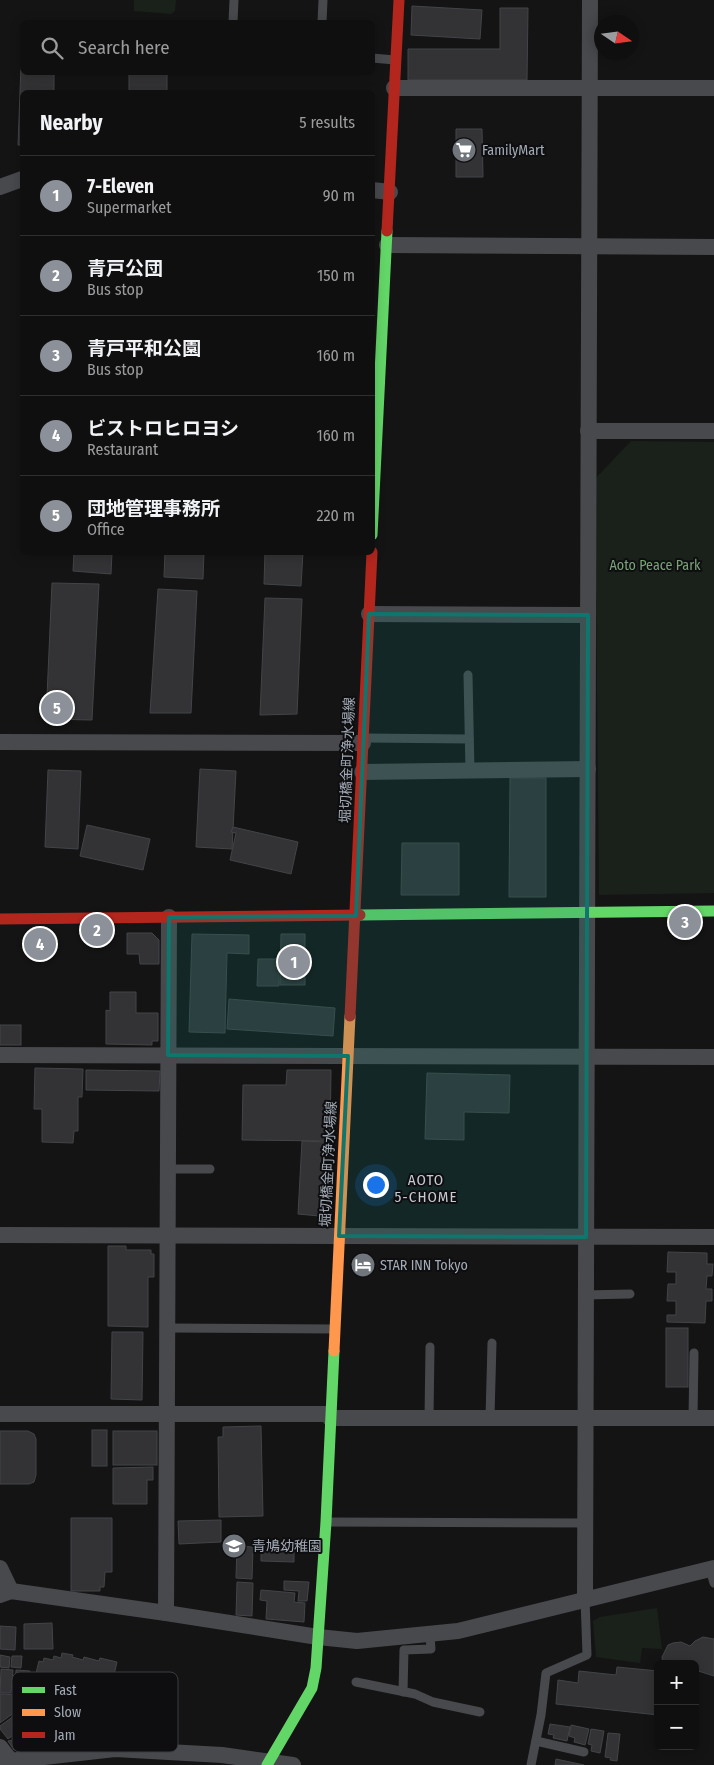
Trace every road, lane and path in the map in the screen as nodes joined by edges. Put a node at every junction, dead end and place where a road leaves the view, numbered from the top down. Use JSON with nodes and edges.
{"nodes":[{"id":1,"x":234,"y":0,"type":"edge"},
{"id":2,"x":323,"y":0,"type":"edge"},
{"id":3,"x":398,"y":0,"type":"edge"},
{"id":4,"x":590,"y":0,"type":"edge"},
{"id":5,"x":233,"y":20,"type":"edge"},
{"id":6,"x":322,"y":20,"type":"edge"},
{"id":7,"x":375,"y":58,"type":"edge"},
{"id":8,"x":395,"y":60,"type":"junction"},
{"id":9,"x":394,"y":88,"type":"junction"},
{"id":10,"x":589,"y":88,"type":"junction"},
{"id":11,"x":714,"y":88,"type":"edge"},
{"id":12,"x":20,"y":180,"type":"edge"},
{"id":13,"x":0,"y":187,"type":"edge"},
{"id":14,"x":375,"y":190,"type":"edge"},
{"id":15,"x":390,"y":192,"type":"junction"},
{"id":16,"x":387,"y":245,"type":"junction"},
{"id":17,"x":588,"y":246,"type":"junction"},
{"id":18,"x":714,"y":247,"type":"edge"},
{"id":19,"x":588,"y":431,"type":"junction"},
{"id":20,"x":714,"y":431,"type":"edge"},
{"id":21,"x":375,"y":477,"type":"edge"},
{"id":22,"x":372,"y":555,"type":"edge"},
{"id":23,"x":369,"y":614,"type":"junction"},
{"id":24,"x":588,"y":615,"type":"junction"},
{"id":25,"x":468,"y":675,"type":"dead end"},
{"id":26,"x":469,"y":739,"type":"junction"},
{"id":27,"x":363,"y":741,"type":"junction"},
{"id":28,"x":0,"y":742,"type":"edge"},
{"id":29,"x":588,"y":769,"type":"junction"},
{"id":30,"x":470,"y":771,"type":"junction"},
{"id":31,"x":362,"y":772,"type":"junction"},
{"id":32,"x":714,"y":911,"type":"edge"},
{"id":33,"x":588,"y":912,"type":"junction"},
{"id":34,"x":356,"y":916,"type":"junction"},
{"id":35,"x":169,"y":917,"type":"junction"},
{"id":36,"x":0,"y":919,"type":"edge"},
{"id":37,"x":0,"y":1055,"type":"edge"},
{"id":38,"x":168,"y":1055,"type":"junction"},
{"id":39,"x":348,"y":1056,"type":"junction"},
{"id":40,"x":586,"y":1056,"type":"junction"},
{"id":41,"x":714,"y":1057,"type":"edge"},
{"id":42,"x":168,"y":1169,"type":"junction"},
{"id":43,"x":210,"y":1169,"type":"dead end"},
{"id":44,"x":0,"y":1235,"type":"edge"},
{"id":45,"x":167,"y":1236,"type":"junction"},
{"id":46,"x":339,"y":1236,"type":"junction"},
{"id":47,"x":586,"y":1237,"type":"junction"},
{"id":48,"x":714,"y":1237,"type":"edge"},
{"id":49,"x":630,"y":1294,"type":"dead end"},
{"id":50,"x":585,"y":1295,"type":"junction"},
{"id":51,"x":167,"y":1328,"type":"junction"},
{"id":52,"x":334,"y":1329,"type":"junction"},
{"id":53,"x":492,"y":1344,"type":"dead end"},
{"id":54,"x":430,"y":1347,"type":"dead end"},
{"id":55,"x":694,"y":1353,"type":"dead end"},
{"id":56,"x":0,"y":1414,"type":"edge"},
{"id":57,"x":167,"y":1414,"type":"junction"},
{"id":58,"x":330,"y":1416,"type":"junction"},
{"id":59,"x":490,"y":1417,"type":"junction"},
{"id":60,"x":428,"y":1418,"type":"junction"},
{"id":61,"x":585,"y":1418,"type":"junction"},
{"id":62,"x":693,"y":1418,"type":"junction"},
{"id":63,"x":714,"y":1418,"type":"edge"},
{"id":64,"x":326,"y":1522,"type":"junction"},
{"id":65,"x":586,"y":1523,"type":"junction"},
{"id":66,"x":0,"y":1568,"type":"edge"},
{"id":67,"x":713,"y":1573,"type":"edge"},
{"id":68,"x":6,"y":1593,"type":"edge"},
{"id":69,"x":585,"y":1599,"type":"junction"},
{"id":70,"x":166,"y":1613,"type":"junction"},
{"id":71,"x":430,"y":1635,"type":"junction"},
{"id":72,"x":318,"y":1637,"type":"junction"},
{"id":73,"x":356,"y":1682,"type":"dead end"},
{"id":74,"x":403,"y":1692,"type":"junction"},
{"id":75,"x":480,"y":1712,"type":"dead end"},
{"id":76,"x":536,"y":1741,"type":"junction"},
{"id":77,"x":0,"y":1747,"type":"edge"},
{"id":78,"x":90,"y":1752,"type":"edge"},
{"id":79,"x":168,"y":1752,"type":"edge"},
{"id":80,"x":584,"y":1752,"type":"dead end"},
{"id":81,"x":8,"y":1762,"type":"edge"},
{"id":82,"x":268,"y":1763,"type":"edge"},
{"id":83,"x":293,"y":1765,"type":"edge"},
{"id":84,"x":531,"y":1765,"type":"edge"}],
"edges":[{"from":1,"to":5,"type":"lane"},
{"from":2,"to":6,"type":"lane"},
{"from":3,"to":8,"type":"street"},
{"from":4,"to":10,"type":"street"},
{"from":7,"to":8,"type":"lane"},
{"from":8,"to":9,"type":"street"},
{"from":9,"to":10,"type":"street"},
{"from":9,"to":15,"type":"street"},
{"from":10,"to":11,"type":"street"},
{"from":10,"to":17,"type":"street"},
{"from":12,"to":13,"type":"street"},
{"from":14,"to":15,"type":"street"},
{"from":15,"to":16,"type":"street"},
{"from":16,"to":17,"type":"street"},
{"from":16,"to":21,"type":"street"},
{"from":17,"to":18,"type":"street"},
{"from":17,"to":19,"type":"street"},
{"from":19,"to":20,"type":"street"},
{"from":19,"to":24,"type":"street"},
{"from":22,"to":23,"type":"street","name":"堀切橋金町浄水場線"},
{"from":23,"to":24,"type":"street"},
{"from":23,"to":27,"type":"street","name":"堀切橋金町浄水場線"},
{"from":24,"to":29,"type":"street"},
{"from":25,"to":26,"type":"lane"},
{"from":26,"to":27,"type":"lane"},
{"from":26,"to":30,"type":"lane"},
{"from":27,"to":28,"type":"street"},
{"from":27,"to":31,"type":"street","name":"堀切橋金町浄水場線"},
{"from":29,"to":30,"type":"street"},
{"from":29,"to":33,"type":"street"},
{"from":30,"to":31,"type":"street"},
{"from":31,"to":34,"type":"street","name":"堀切橋金町浄水場線"},
{"from":32,"to":33,"type":"street"},
{"from":33,"to":34,"type":"street"},
{"from":33,"to":40,"type":"street"},
{"from":34,"to":35,"type":"street"},
{"from":34,"to":39,"type":"street","name":"堀切橋金町浄水場線"},
{"from":35,"to":36,"type":"street"},
{"from":35,"to":38,"type":"street"},
{"from":37,"to":38,"type":"street"},
{"from":38,"to":39,"type":"street"},
{"from":38,"to":42,"type":"street"},
{"from":39,"to":40,"type":"street"},
{"from":39,"to":46,"type":"street","name":"堀切橋金町浄水場線"},
{"from":40,"to":41,"type":"street"},
{"from":40,"to":47,"type":"street"},
{"from":42,"to":43,"type":"lane"},
{"from":42,"to":45,"type":"street"},
{"from":44,"to":45,"type":"street"},
{"from":45,"to":46,"type":"street"},
{"from":45,"to":51,"type":"street"},
{"from":46,"to":47,"type":"street"},
{"from":46,"to":52,"type":"street","name":"堀切橋金町浄水場線"},
{"from":47,"to":48,"type":"street"},
{"from":47,"to":50,"type":"street"},
{"from":49,"to":50,"type":"lane"},
{"from":50,"to":61,"type":"street"},
{"from":51,"to":52,"type":"lane"},
{"from":51,"to":57,"type":"street"},
{"from":52,"to":58,"type":"street","name":"堀切橋金町浄水場線"},
{"from":53,"to":59,"type":"lane"},
{"from":54,"to":60,"type":"lane"},
{"from":55,"to":62,"type":"lane"},
{"from":56,"to":57,"type":"street"},
{"from":57,"to":58,"type":"street"},
{"from":57,"to":70,"type":"street"},
{"from":58,"to":60,"type":"street"},
{"from":58,"to":64,"type":"street","name":"堀切橋金町浄水場線"},
{"from":59,"to":60,"type":"street"},
{"from":59,"to":61,"type":"street"},
{"from":61,"to":62,"type":"street"},
{"from":61,"to":65,"type":"street"},
{"from":62,"to":63,"type":"street"},
{"from":64,"to":65,"type":"lane"},
{"from":64,"to":72,"type":"street","name":"堀切橋金町浄水場線"},
{"from":65,"to":69,"type":"street"},
{"from":66,"to":68,"type":"street"},
{"from":67,"to":69,"type":"street"},
{"from":68,"to":70,"type":"street"},
{"from":69,"to":71,"type":"street"},
{"from":69,"to":76,"type":"lane"},
{"from":70,"to":72,"type":"street"},
{"from":71,"to":72,"type":"street"},
{"from":71,"to":74,"type":"lane"},
{"from":72,"to":82,"type":"street","name":"堀切橋金町浄水場線"},
{"from":73,"to":74,"type":"lane"},
{"from":74,"to":75,"type":"lane"},
{"from":76,"to":80,"type":"lane"},
{"from":76,"to":84,"type":"lane"},
{"from":77,"to":81,"type":"street"},
{"from":78,"to":81,"type":"street"},
{"from":79,"to":82,"type":"street"},
{"from":82,"to":83,"type":"street"}]}
